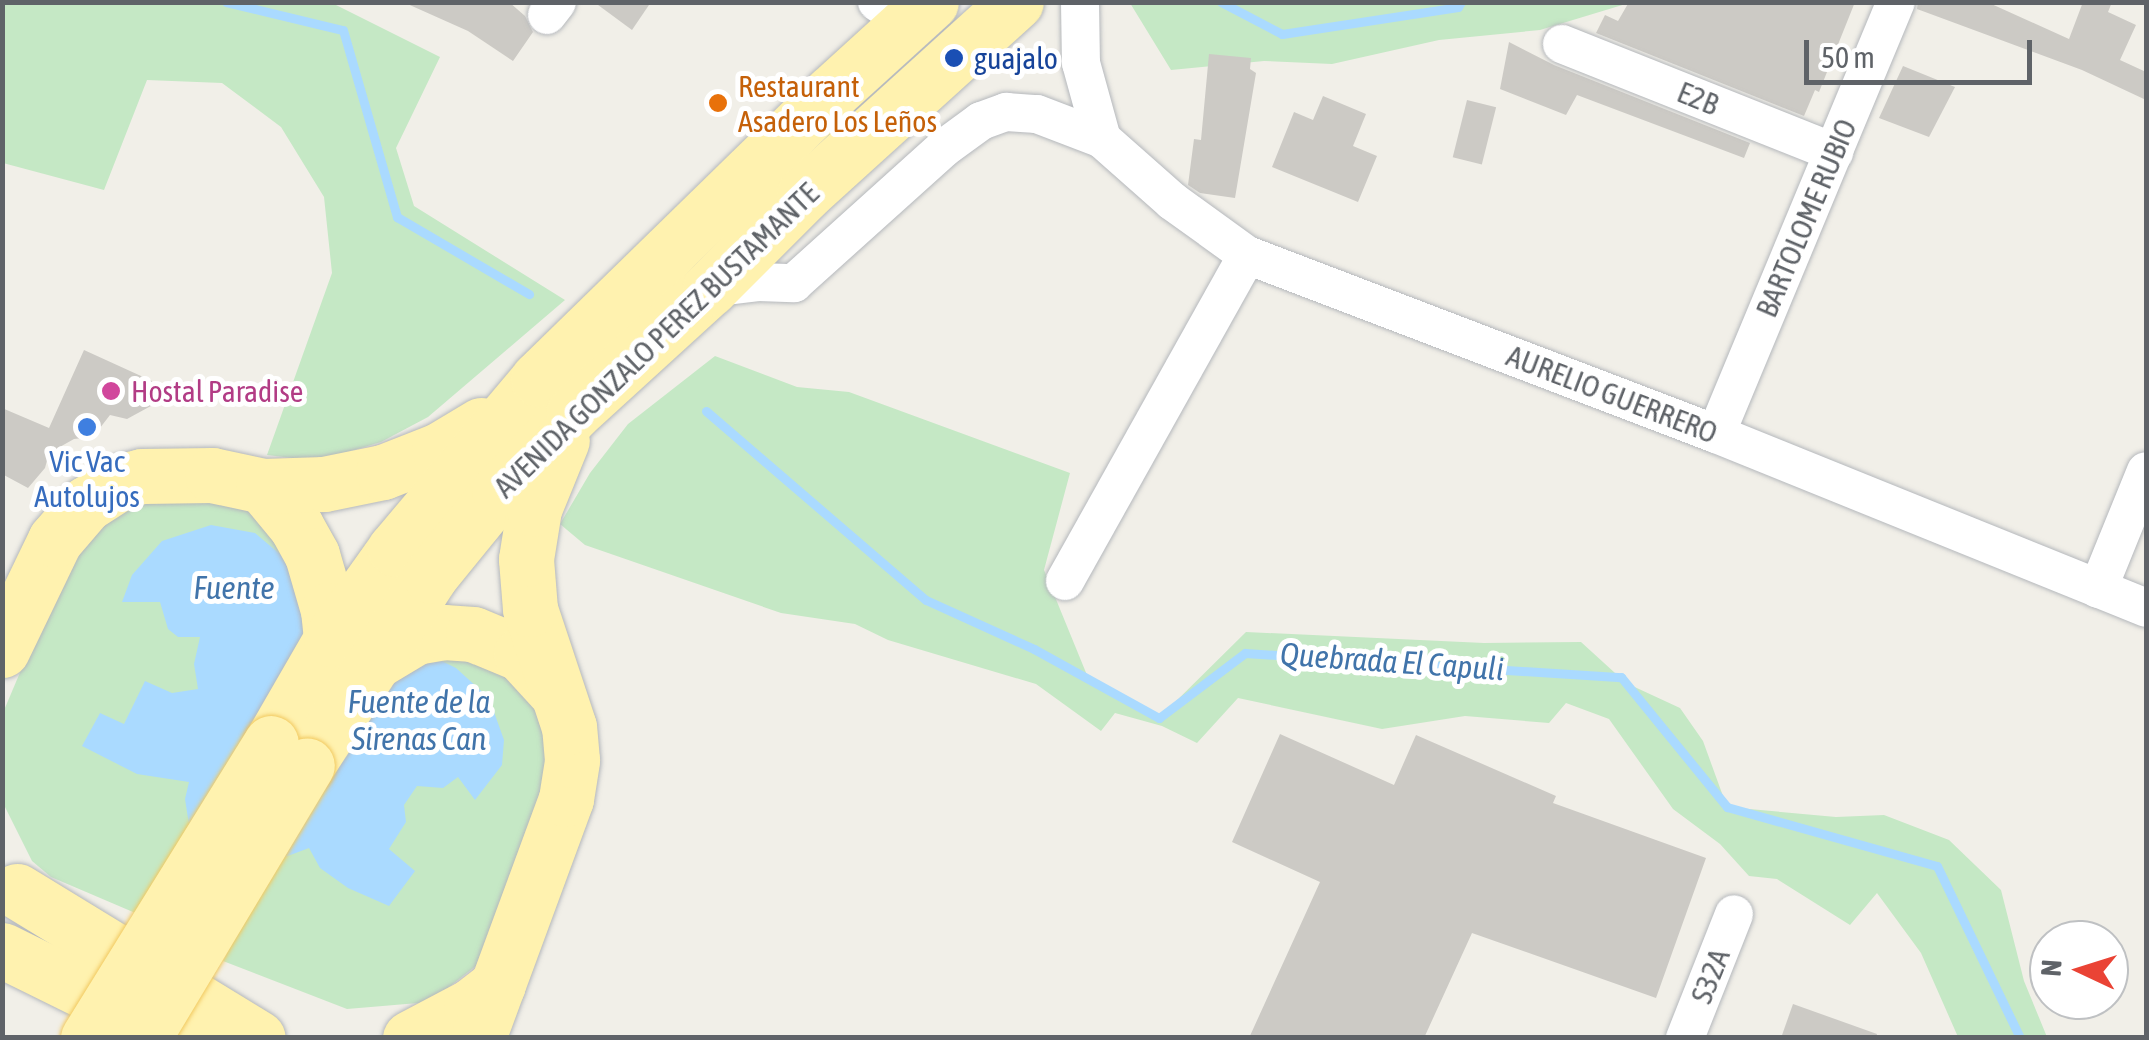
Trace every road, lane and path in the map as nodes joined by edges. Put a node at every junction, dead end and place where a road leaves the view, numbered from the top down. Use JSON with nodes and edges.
{"nodes":[{"id":1,"x":1016,"y":2,"type":"edge"},
{"id":2,"x":1080,"y":2,"type":"edge"},
{"id":3,"x":1896,"y":2,"type":"edge"},
{"id":4,"x":906,"y":9,"type":"edge"},
{"id":5,"x":1562,"y":44,"type":"dead end"},
{"id":6,"x":1102,"y":140,"type":"junction"},
{"id":7,"x":1834,"y":152,"type":"junction"},
{"id":8,"x":1247,"y":255,"type":"junction"},
{"id":9,"x":710,"y":288,"type":"junction"},
{"id":10,"x":556,"y":395,"type":"junction"},
{"id":11,"x":1716,"y":434,"type":"junction"},
{"id":12,"x":2146,"y":472,"type":"edge"},
{"id":13,"x":263,"y":486,"type":"junction"},
{"id":14,"x":1066,"y":582,"type":"dead end"},
{"id":15,"x":2098,"y":589,"type":"junction"},
{"id":16,"x":2146,"y":608,"type":"edge"},
{"id":17,"x":2,"y":650,"type":"edge"},
{"id":18,"x":350,"y":652,"type":"junction"},
{"id":19,"x":555,"y":691,"type":"junction"},
{"id":20,"x":289,"y":754,"type":"junction"},
{"id":21,"x":10,"y":878,"type":"edge"},
{"id":22,"x":1734,"y":914,"type":"dead end"},
{"id":23,"x":2,"y":950,"type":"edge"},
{"id":24,"x":66,"y":978,"type":"junction"},
{"id":25,"x":498,"y":985,"type":"junction"},
{"id":26,"x":88,"y":1038,"type":"edge"},
{"id":27,"x":143,"y":1038,"type":"edge"},
{"id":28,"x":180,"y":1038,"type":"edge"},
{"id":29,"x":258,"y":1038,"type":"edge"},
{"id":30,"x":410,"y":1038,"type":"edge"},
{"id":31,"x":478,"y":1038,"type":"edge"},
{"id":32,"x":1685,"y":1038,"type":"edge"}],
"edges":[{"from":1,"to":9,"type":"main road","name":"AVENIDA GONZALO PEREZ BUSTAMANTE"},
{"from":2,"to":6,"type":"street"},
{"from":3,"to":7,"type":"street","name":"BARTOLOME RUBIO"},
{"from":4,"to":10,"type":"main road","name":"AVENIDA GONZALO PEREZ BUSTAMANTE"},
{"from":5,"to":7,"type":"street","name":"E2B"},
{"from":6,"to":8,"type":"street","name":"AURELIO GUERRERO"},
{"from":6,"to":9,"type":"street","name":"AURELIO GUERRERO"},
{"from":7,"to":11,"type":"street","name":"BARTOLOME RUBIO"},
{"from":8,"to":11,"type":"street","name":"AURELIO GUERRERO"},
{"from":8,"to":14,"type":"street"},
{"from":9,"to":10,"type":"main road","name":"AVENIDA GONZALO PEREZ BUSTAMANTE"},
{"from":10,"to":13,"type":"main road"},
{"from":10,"to":18,"type":"main road","name":"AVENIDA GONZALO PEREZ BUSTAMANTE"},
{"from":10,"to":19,"type":"main road"},
{"from":11,"to":15,"type":"street","name":"AURELIO GUERRERO"},
{"from":12,"to":15,"type":"street"},
{"from":13,"to":17,"type":"main road"},
{"from":13,"to":18,"type":"main road"},
{"from":15,"to":16,"type":"street","name":"AURELIO GUERRERO"},
{"from":18,"to":19,"type":"main road"},
{"from":18,"to":20,"type":"main road","name":"AVENIDA GONZALO PEREZ BUSTAMANTE"},
{"from":19,"to":25,"type":"main road"},
{"from":20,"to":26,"type":"main road","bridge":true},
{"from":20,"to":27,"type":"main road","bridge":true},
{"from":21,"to":24,"type":"main road"},
{"from":21,"to":29,"type":"main road"},
{"from":22,"to":32,"type":"street","name":"S32A"},
{"from":23,"to":24,"type":"main road"},
{"from":24,"to":28,"type":"main road"},
{"from":25,"to":30,"type":"main road"},
{"from":25,"to":31,"type":"main road"}]}
